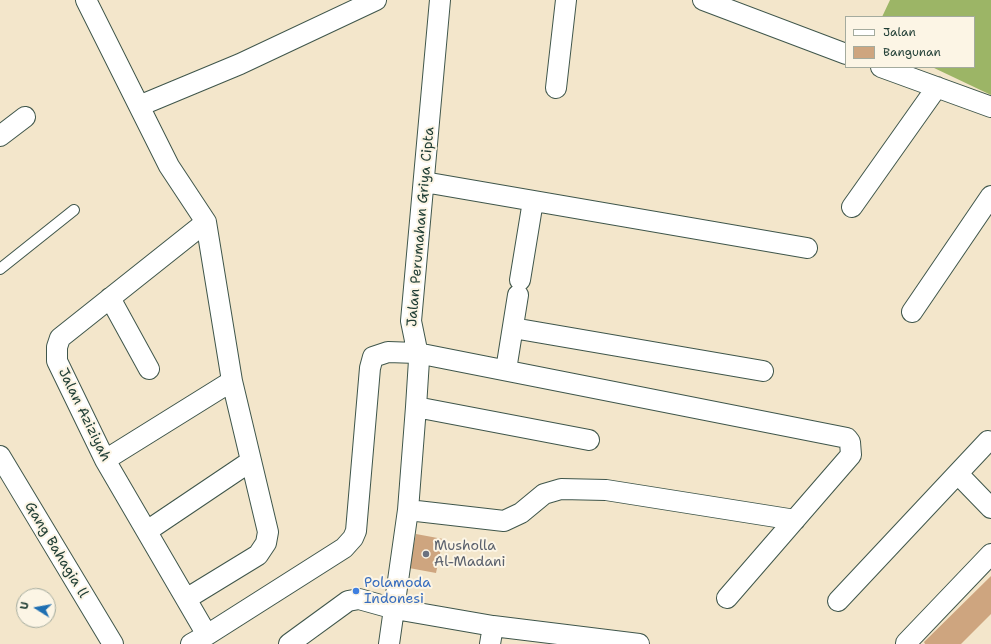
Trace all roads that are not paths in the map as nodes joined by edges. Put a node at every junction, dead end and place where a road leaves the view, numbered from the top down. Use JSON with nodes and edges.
{"nodes":[{"id":1,"x":86,"y":0,"type":"edge"},
{"id":2,"x":376,"y":0,"type":"edge"},
{"id":3,"x":440,"y":0,"type":"edge"},
{"id":4,"x":566,"y":0,"type":"edge"},
{"id":5,"x":703,"y":0,"type":"edge"},
{"id":6,"x":845,"y":54,"type":"edge"},
{"id":7,"x":884,"y":68,"type":"edge"},
{"id":8,"x":937,"y":87,"type":"junction"},
{"id":9,"x":556,"y":88,"type":"dead end"},
{"id":10,"x":139,"y":106,"type":"junction"},
{"id":11,"x":991,"y":107,"type":"edge"},
{"id":12,"x":25,"y":117,"type":"dead end"},
{"id":13,"x":0,"y":136,"type":"edge"},
{"id":14,"x":424,"y":182,"type":"junction"},
{"id":15,"x":991,"y":196,"type":"edge"},
{"id":16,"x":533,"y":201,"type":"junction"},
{"id":17,"x":852,"y":207,"type":"dead end"},
{"id":18,"x":74,"y":210,"type":"dead end"},
{"id":19,"x":206,"y":222,"type":"junction"},
{"id":20,"x":807,"y":248,"type":"dead end"},
{"id":21,"x":0,"y":269,"type":"edge"},
{"id":22,"x":110,"y":298,"type":"junction"},
{"id":23,"x":912,"y":312,"type":"dead end"},
{"id":24,"x":513,"y":328,"type":"junction"},
{"id":25,"x":417,"y":353,"type":"junction"},
{"id":26,"x":149,"y":369,"type":"dead end"},
{"id":27,"x":506,"y":370,"type":"junction"},
{"id":28,"x":762,"y":371,"type":"dead end"},
{"id":29,"x":232,"y":381,"type":"junction"},
{"id":30,"x":416,"y":407,"type":"junction"},
{"id":31,"x":589,"y":440,"type":"dead end"},
{"id":32,"x":988,"y":441,"type":"dead end"},
{"id":33,"x":0,"y":456,"type":"edge"},
{"id":34,"x":105,"y":460,"type":"junction"},
{"id":35,"x":251,"y":461,"type":"junction"},
{"id":36,"x":958,"y":474,"type":"junction"},
{"id":37,"x":991,"y":508,"type":"edge"},
{"id":38,"x":408,"y":510,"type":"junction"},
{"id":39,"x":795,"y":520,"type":"junction"},
{"id":40,"x":147,"y":531,"type":"junction"},
{"id":41,"x":991,"y":554,"type":"edge"},
{"id":42,"x":727,"y":598,"type":"dead end"},
{"id":43,"x":186,"y":599,"type":"junction"},
{"id":44,"x":838,"y":600,"type":"dead end"},
{"id":45,"x":395,"y":609,"type":"junction"},
{"id":46,"x":492,"y":635,"type":"edge"},
{"id":47,"x":199,"y":639,"type":"edge"},
{"id":48,"x":581,"y":640,"type":"edge"},
{"id":49,"x":906,"y":643,"type":"edge"},
{"id":50,"x":113,"y":644,"type":"edge"},
{"id":51,"x":289,"y":644,"type":"edge"},
{"id":52,"x":389,"y":644,"type":"edge"},
{"id":53,"x":639,"y":644,"type":"edge"}],
"edges":[{"from":1,"to":10,"type":"street"},
{"from":2,"to":10,"type":"street"},
{"from":3,"to":14,"type":"street","name":"Jalan Perumahan Griya Cipta"},
{"from":4,"to":9,"type":"street"},
{"from":5,"to":6,"type":"street"},
{"from":7,"to":8,"type":"street"},
{"from":8,"to":11,"type":"street"},
{"from":8,"to":17,"type":"street"},
{"from":10,"to":19,"type":"street"},
{"from":12,"to":13,"type":"street"},
{"from":14,"to":16,"type":"street"},
{"from":14,"to":25,"type":"street","name":"Jalan Perumahan Griya Cipta"},
{"from":15,"to":23,"type":"street"},
{"from":16,"to":20,"type":"street"},
{"from":16,"to":24,"type":"street"},
{"from":18,"to":21,"type":"lane"},
{"from":19,"to":22,"type":"street","name":"Jalan Aziziyah"},
{"from":19,"to":29,"type":"street"},
{"from":22,"to":26,"type":"street"},
{"from":22,"to":34,"type":"street","name":"Jalan Aziziyah"},
{"from":24,"to":27,"type":"street"},
{"from":24,"to":28,"type":"street"},
{"from":25,"to":27,"type":"street"},
{"from":25,"to":30,"type":"street","name":"Jalan Perumahan Griya Cipta"},
{"from":25,"to":47,"type":"street"},
{"from":27,"to":39,"type":"street"},
{"from":29,"to":34,"type":"street"},
{"from":29,"to":35,"type":"street"},
{"from":30,"to":31,"type":"street"},
{"from":30,"to":38,"type":"street","name":"Jalan Perumahan Griya Cipta"},
{"from":32,"to":36,"type":"street"},
{"from":33,"to":50,"type":"street","name":"Gang Bahagia ll"},
{"from":34,"to":40,"type":"street","name":"Jalan Aziziyah"},
{"from":35,"to":40,"type":"street"},
{"from":35,"to":43,"type":"street"},
{"from":36,"to":37,"type":"street"},
{"from":36,"to":44,"type":"street"},
{"from":38,"to":39,"type":"street"},
{"from":38,"to":45,"type":"street","name":"Jalan Perumahan Griya Cipta"},
{"from":39,"to":42,"type":"street"},
{"from":40,"to":43,"type":"street","name":"Jalan Aziziyah"},
{"from":41,"to":49,"type":"street"},
{"from":43,"to":47,"type":"street","name":"Jalan Aziziyah"},
{"from":45,"to":46,"type":"street"},
{"from":45,"to":51,"type":"street"},
{"from":45,"to":52,"type":"street","name":"Jalan Perumahan Griya Cipta"},
{"from":46,"to":48,"type":"street"},
{"from":48,"to":53,"type":"street"}]}
